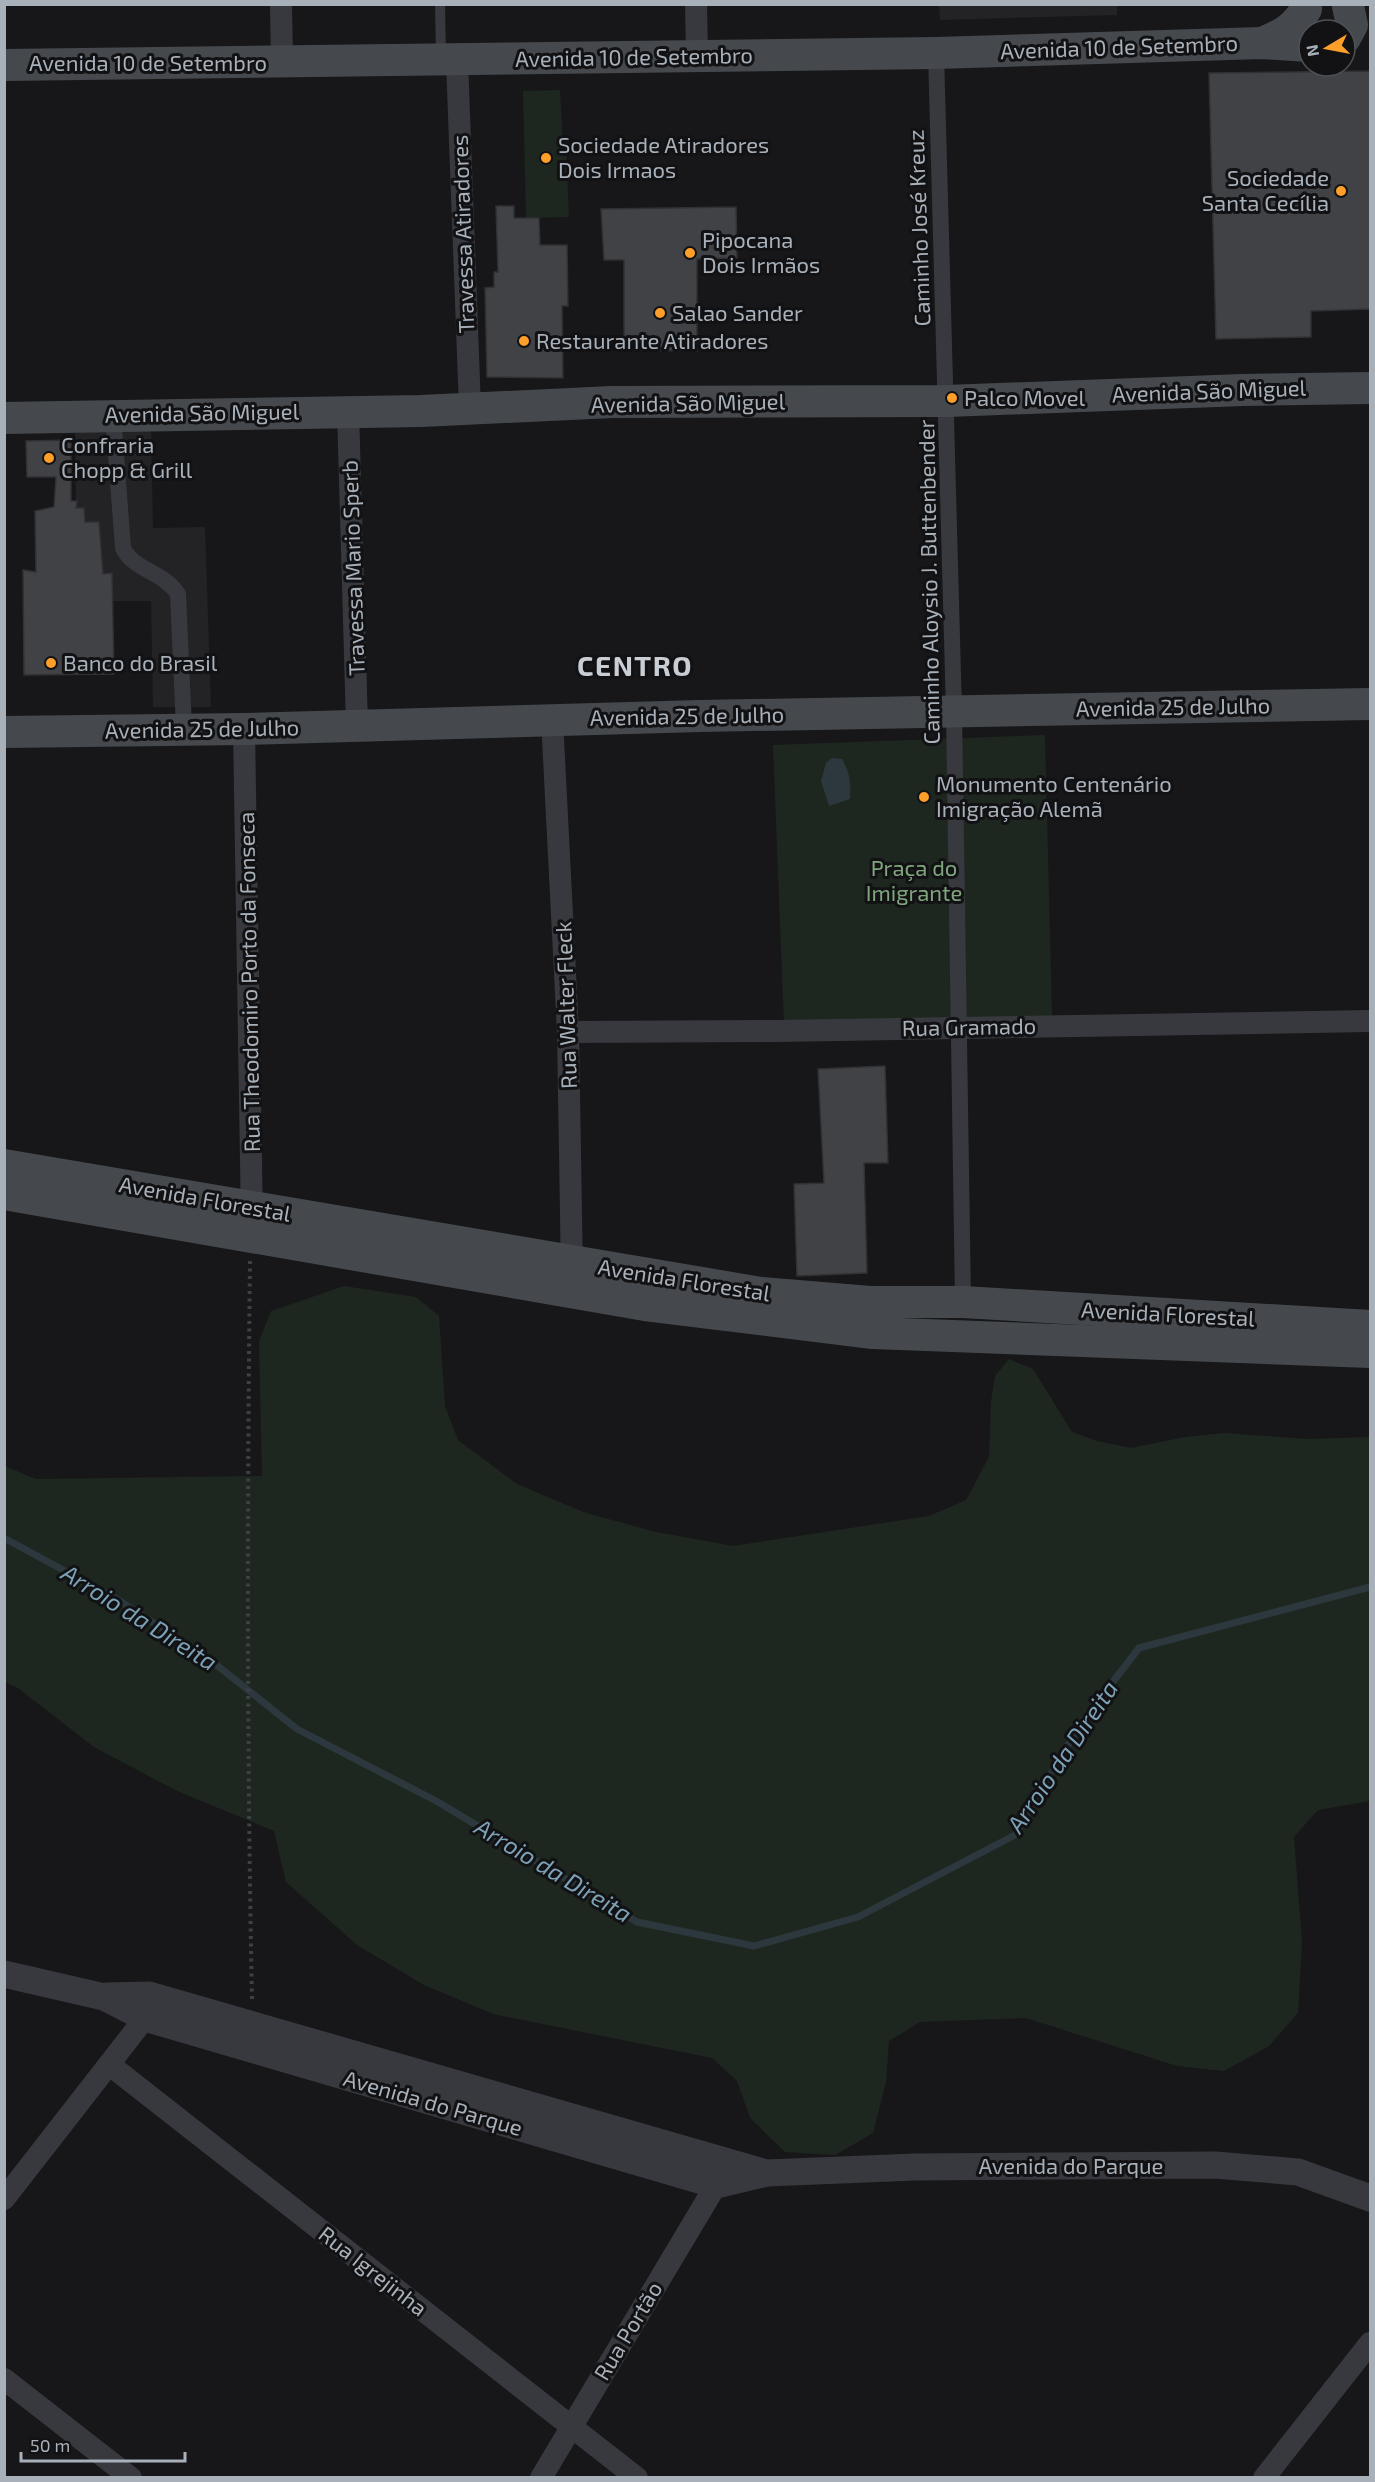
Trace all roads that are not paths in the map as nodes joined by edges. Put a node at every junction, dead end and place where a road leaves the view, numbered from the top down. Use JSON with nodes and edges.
{"nodes":[{"id":1,"x":281,"y":4,"type":"edge"},
{"id":2,"x":440,"y":4,"type":"edge"},
{"id":3,"x":696,"y":4,"type":"edge"},
{"id":4,"x":1308,"y":17,"type":"edge"},
{"id":5,"x":1262,"y":43,"type":"junction"},
{"id":6,"x":1297,"y":45,"type":"edge"},
{"id":7,"x":936,"y":53,"type":"junction"},
{"id":8,"x":697,"y":55,"type":"junction"},
{"id":9,"x":449,"y":61,"type":"junction"},
{"id":10,"x":282,"y":62,"type":"junction"},
{"id":11,"x":4,"y":65,"type":"edge"},
{"id":12,"x":1371,"y":388,"type":"edge"},
{"id":13,"x":947,"y":401,"type":"junction"},
{"id":14,"x":470,"y":408,"type":"junction"},
{"id":15,"x":348,"y":410,"type":"junction"},
{"id":16,"x":113,"y":415,"type":"junction"},
{"id":17,"x":4,"y":418,"type":"edge"},
{"id":18,"x":1371,"y":704,"type":"edge"},
{"id":19,"x":954,"y":711,"type":"junction"},
{"id":20,"x":552,"y":719,"type":"junction"},
{"id":21,"x":357,"y":725,"type":"junction"},
{"id":22,"x":184,"y":729,"type":"junction"},
{"id":23,"x":244,"y":729,"type":"junction"},
{"id":24,"x":4,"y":732,"type":"edge"},
{"id":25,"x":1371,"y":1021,"type":"edge"},
{"id":26,"x":959,"y":1027,"type":"junction"},
{"id":27,"x":568,"y":1032,"type":"junction"},
{"id":28,"x":11,"y":1181,"type":"edge"},
{"id":29,"x":252,"y":1221,"type":"junction"},
{"id":30,"x":572,"y":1278,"type":"junction"},
{"id":31,"x":963,"y":1302,"type":"junction"},
{"id":32,"x":1371,"y":1326,"type":"edge"},
{"id":33,"x":1371,"y":1352,"type":"edge"},
{"id":34,"x":4,"y":1974,"type":"edge"},
{"id":35,"x":104,"y":1997,"type":"junction"},
{"id":36,"x":146,"y":2018,"type":"junction"},
{"id":37,"x":110,"y":2065,"type":"junction"},
{"id":38,"x":767,"y":2173,"type":"junction"},
{"id":39,"x":716,"y":2185,"type":"junction"},
{"id":40,"x":1371,"y":2198,"type":"edge"},
{"id":41,"x":4,"y":2199,"type":"edge"},
{"id":42,"x":1371,"y":2343,"type":"edge"},
{"id":43,"x":4,"y":2379,"type":"edge"},
{"id":44,"x":572,"y":2427,"type":"junction"},
{"id":45,"x":131,"y":2478,"type":"edge"},
{"id":46,"x":541,"y":2478,"type":"edge"},
{"id":47,"x":638,"y":2478,"type":"edge"},
{"id":48,"x":1264,"y":2478,"type":"edge"}],
"edges":[{"from":1,"to":10,"type":"street"},
{"from":2,"to":9,"type":"lane"},
{"from":3,"to":8,"type":"street"},
{"from":4,"to":5,"type":"main road","name":"Avenida 10 de Setembro"},
{"from":5,"to":6,"type":"main road","name":"Avenida 10 de Setembro"},
{"from":5,"to":7,"type":"main road","name":"Avenida 10 de Setembro"},
{"from":7,"to":8,"type":"main road","name":"Avenida 10 de Setembro"},
{"from":7,"to":13,"type":"street","name":"Caminho José Kreuz"},
{"from":8,"to":9,"type":"main road","name":"Avenida 10 de Setembro"},
{"from":9,"to":10,"type":"main road","name":"Avenida 10 de Setembro"},
{"from":9,"to":14,"type":"street","name":"Travessa Atiradores"},
{"from":10,"to":11,"type":"main road","name":"Avenida 10 de Setembro"},
{"from":12,"to":13,"type":"main road","name":"Avenida São Miguel"},
{"from":13,"to":14,"type":"main road","name":"Avenida São Miguel"},
{"from":13,"to":19,"type":"street","name":"Caminho Aloysio J. Buttenbender"},
{"from":14,"to":15,"type":"main road","name":"Avenida São Miguel"},
{"from":15,"to":16,"type":"main road","name":"Avenida São Miguel"},
{"from":15,"to":21,"type":"street","name":"Travessa Mario Sperb"},
{"from":16,"to":17,"type":"main road","name":"Avenida São Miguel"},
{"from":16,"to":22,"type":"street"},
{"from":18,"to":19,"type":"main road","name":"Avenida 25 de Julho"},
{"from":19,"to":20,"type":"main road","name":"Avenida 25 de Julho"},
{"from":19,"to":26,"type":"street","name":"Caminho Aloysio J. Buttenbender"},
{"from":20,"to":21,"type":"main road","name":"Avenida 25 de Julho"},
{"from":20,"to":27,"type":"street","name":"Rua Walter Fleck"},
{"from":21,"to":23,"type":"main road","name":"Avenida 25 de Julho"},
{"from":22,"to":23,"type":"main road","name":"Avenida 25 de Julho"},
{"from":22,"to":24,"type":"main road","name":"Avenida 25 de Julho"},
{"from":23,"to":29,"type":"street","name":"Rua Theodomiro Porto da Fonseca"},
{"from":25,"to":26,"type":"street","name":"Rua Gramado"},
{"from":26,"to":27,"type":"street","name":"Rua Gramado"},
{"from":26,"to":31,"type":"street","name":"Caminho Aloysio J. Buttenbender"},
{"from":27,"to":30,"type":"street","name":"Rua Walter Fleck"},
{"from":28,"to":29,"type":"main road","name":"Avenida Florestal"},
{"from":29,"to":30,"type":"main road","name":"Avenida Florestal"},
{"from":30,"to":31,"type":"main road","name":"Avenida Florestal"},
{"from":30,"to":33,"type":"main road","name":"Avenida Florestal"},
{"from":31,"to":32,"type":"main road","name":"Avenida Florestal"},
{"from":34,"to":35,"type":"street","name":"Avenida do Parque"},
{"from":35,"to":36,"type":"street","name":"Avenida do Parque"},
{"from":35,"to":38,"type":"street","name":"Avenida do Parque"},
{"from":36,"to":37,"type":"street"},
{"from":36,"to":39,"type":"street","name":"Avenida do Parque"},
{"from":37,"to":41,"type":"street"},
{"from":37,"to":44,"type":"street","name":"Rua Igrejinha"},
{"from":38,"to":39,"type":"street","name":"Avenida do Parque"},
{"from":38,"to":40,"type":"street","name":"Avenida do Parque"},
{"from":39,"to":44,"type":"street","name":"Rua Portão"},
{"from":42,"to":48,"type":"street"},
{"from":43,"to":45,"type":"street"},
{"from":44,"to":46,"type":"street","name":"Rua Portão"},
{"from":44,"to":47,"type":"street","name":"Rua Igrejinha"}]}
